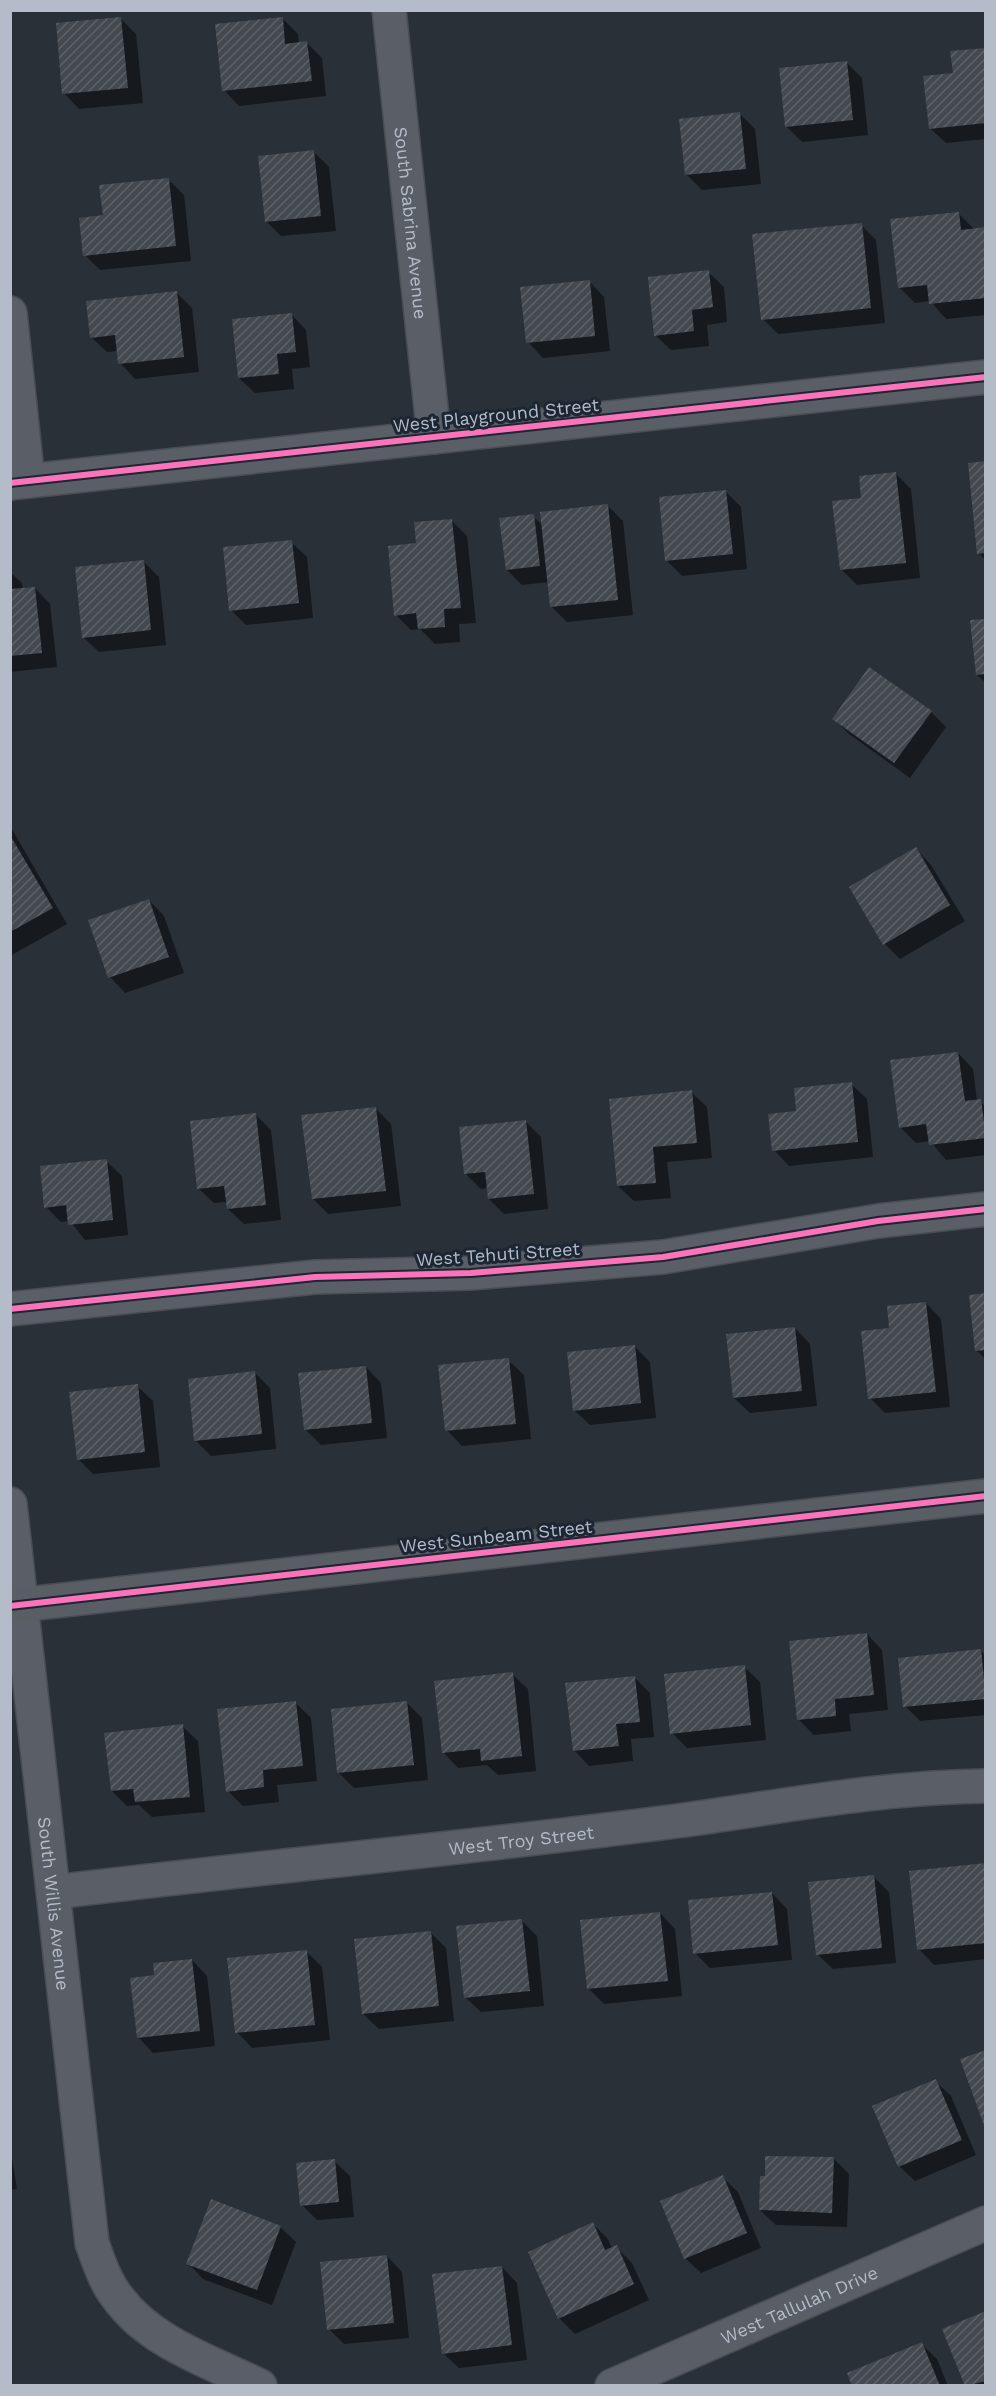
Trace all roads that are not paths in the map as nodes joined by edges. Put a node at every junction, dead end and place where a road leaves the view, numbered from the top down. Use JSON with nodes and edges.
{"nodes":[{"id":1,"x":389,"y":10,"type":"edge"},
{"id":2,"x":10,"y":313,"type":"edge"},
{"id":3,"x":986,"y":376,"type":"edge"},
{"id":4,"x":434,"y":437,"type":"junction"},
{"id":5,"x":19,"y":482,"type":"edge"},
{"id":6,"x":986,"y":1209,"type":"edge"},
{"id":7,"x":10,"y":1309,"type":"edge"},
{"id":8,"x":986,"y":1496,"type":"edge"},
{"id":9,"x":10,"y":1504,"type":"edge"},
{"id":10,"x":16,"y":1605,"type":"edge"},
{"id":11,"x":986,"y":1786,"type":"edge"},
{"id":12,"x":54,"y":1892,"type":"junction"},
{"id":13,"x":986,"y":2223,"type":"edge"},
{"id":14,"x":260,"y":2385,"type":"edge"},
{"id":15,"x":612,"y":2385,"type":"edge"}],
"edges":[{"from":1,"to":4,"type":"street","name":"South Sabrina Avenue"},
{"from":2,"to":5,"type":"street"},
{"from":3,"to":4,"type":"street","name":"West Playground Street"},
{"from":4,"to":5,"type":"street","name":"West Playground Street"},
{"from":6,"to":7,"type":"street","name":"West Tehuti Street"},
{"from":8,"to":10,"type":"street","name":"West Sunbeam Street"},
{"from":9,"to":10,"type":"street","name":"South Willis Avenue"},
{"from":10,"to":12,"type":"street","name":"South Willis Avenue"},
{"from":11,"to":12,"type":"street","name":"West Troy Street"},
{"from":12,"to":14,"type":"street","name":"South Willis Avenue"},
{"from":13,"to":15,"type":"street","name":"West Tallulah Drive"}]}
